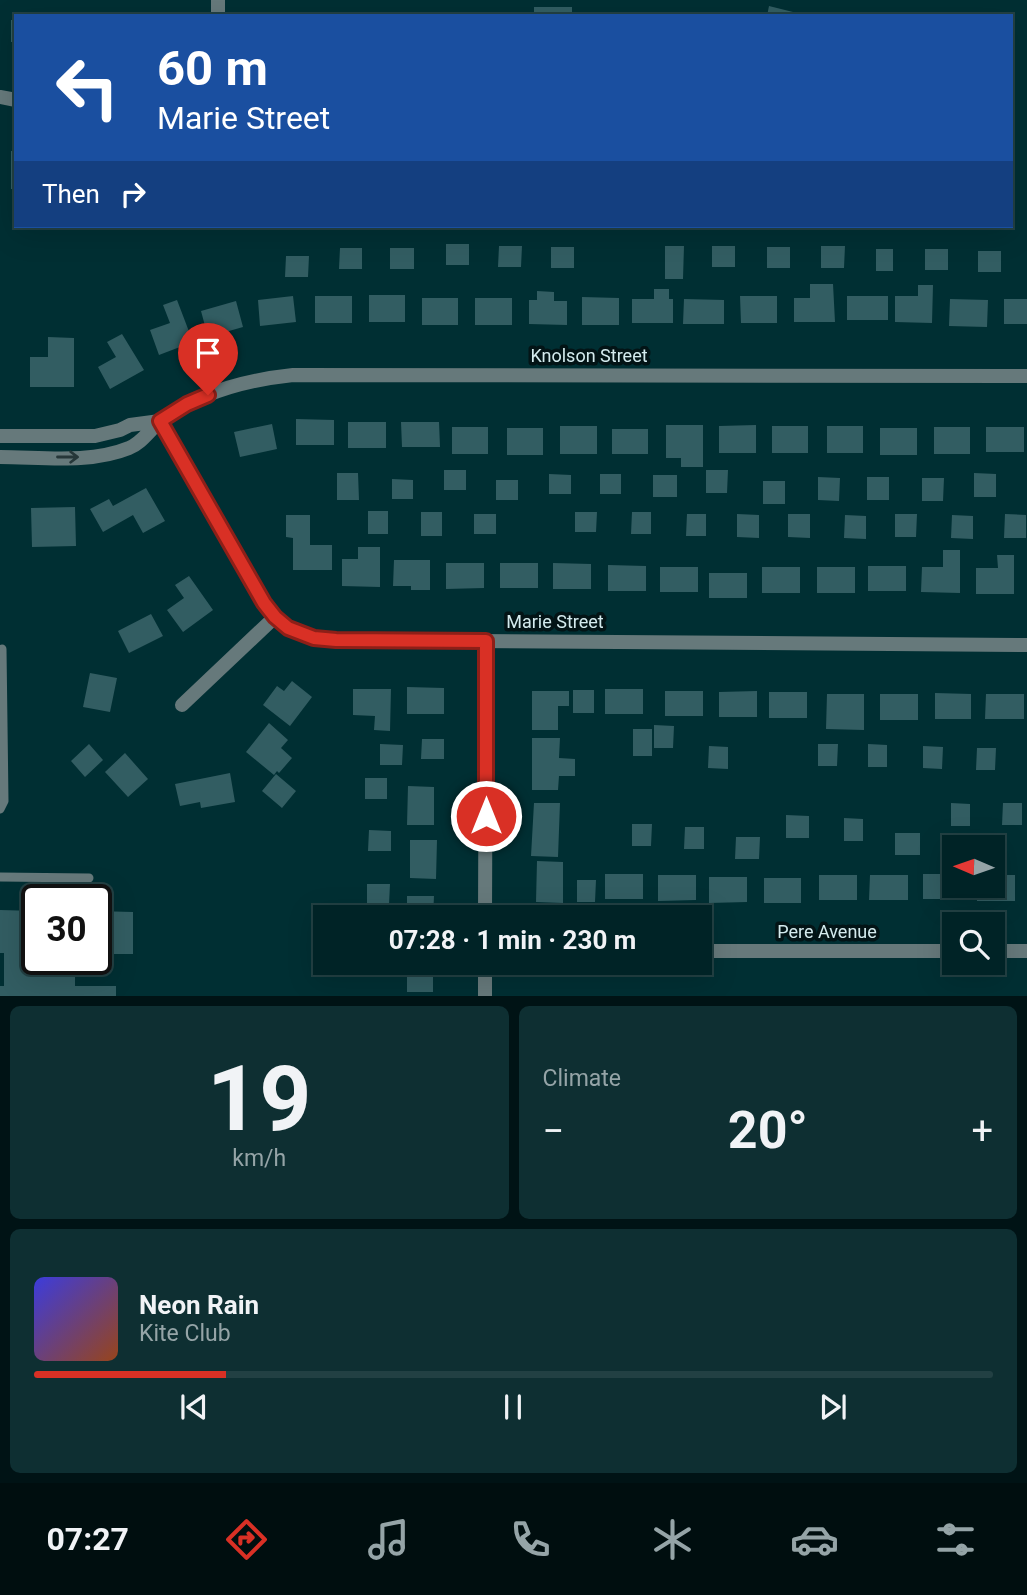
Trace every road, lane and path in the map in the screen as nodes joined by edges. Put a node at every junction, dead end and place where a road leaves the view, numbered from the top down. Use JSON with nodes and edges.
{"nodes":[{"id":1,"x":1027,"y":376,"type":"edge"},
{"id":2,"x":160,"y":421,"type":"junction"},
{"id":3,"x":0,"y":436,"type":"edge"},
{"id":4,"x":0,"y":457,"type":"edge"},
{"id":5,"x":275,"y":617,"type":"junction"},
{"id":6,"x":486,"y":641,"type":"junction"},
{"id":7,"x":1027,"y":645,"type":"edge"},
{"id":8,"x":2,"y":649,"type":"dead end"},
{"id":9,"x":182,"y":705,"type":"dead end"},
{"id":10,"x":0,"y":809,"type":"edge"},
{"id":11,"x":0,"y":877,"type":"edge"},
{"id":12,"x":89,"y":878,"type":"dead end"},
{"id":13,"x":485,"y":905,"type":"edge"},
{"id":14,"x":712,"y":951,"type":"edge"},
{"id":15,"x":942,"y":951,"type":"edge"},
{"id":16,"x":1005,"y":951,"type":"edge"},
{"id":17,"x":1027,"y":951,"type":"edge"},
{"id":18,"x":485,"y":975,"type":"edge"},
{"id":19,"x":485,"y":996,"type":"edge"}],
"edges":[{"from":1,"to":2,"type":"street","name":"Knolson Street"},
{"from":2,"to":3,"type":"street","name":"Knolson Street"},
{"from":4,"to":2,"type":"street","name":"Knolson Street","one_way":true},
{"from":2,"to":5,"type":"street","name":"Marie Street"},
{"from":5,"to":6,"type":"street","name":"Marie Street"},
{"from":5,"to":9,"type":"street"},
{"from":6,"to":7,"type":"street","name":"Marie Street"},
{"from":6,"to":13,"type":"street"},
{"from":8,"to":10,"type":"lane"},
{"from":11,"to":12,"type":"lane"},
{"from":14,"to":15,"type":"street","name":"Pere Avenue"},
{"from":16,"to":17,"type":"street"},
{"from":18,"to":19,"type":"street"}]}
